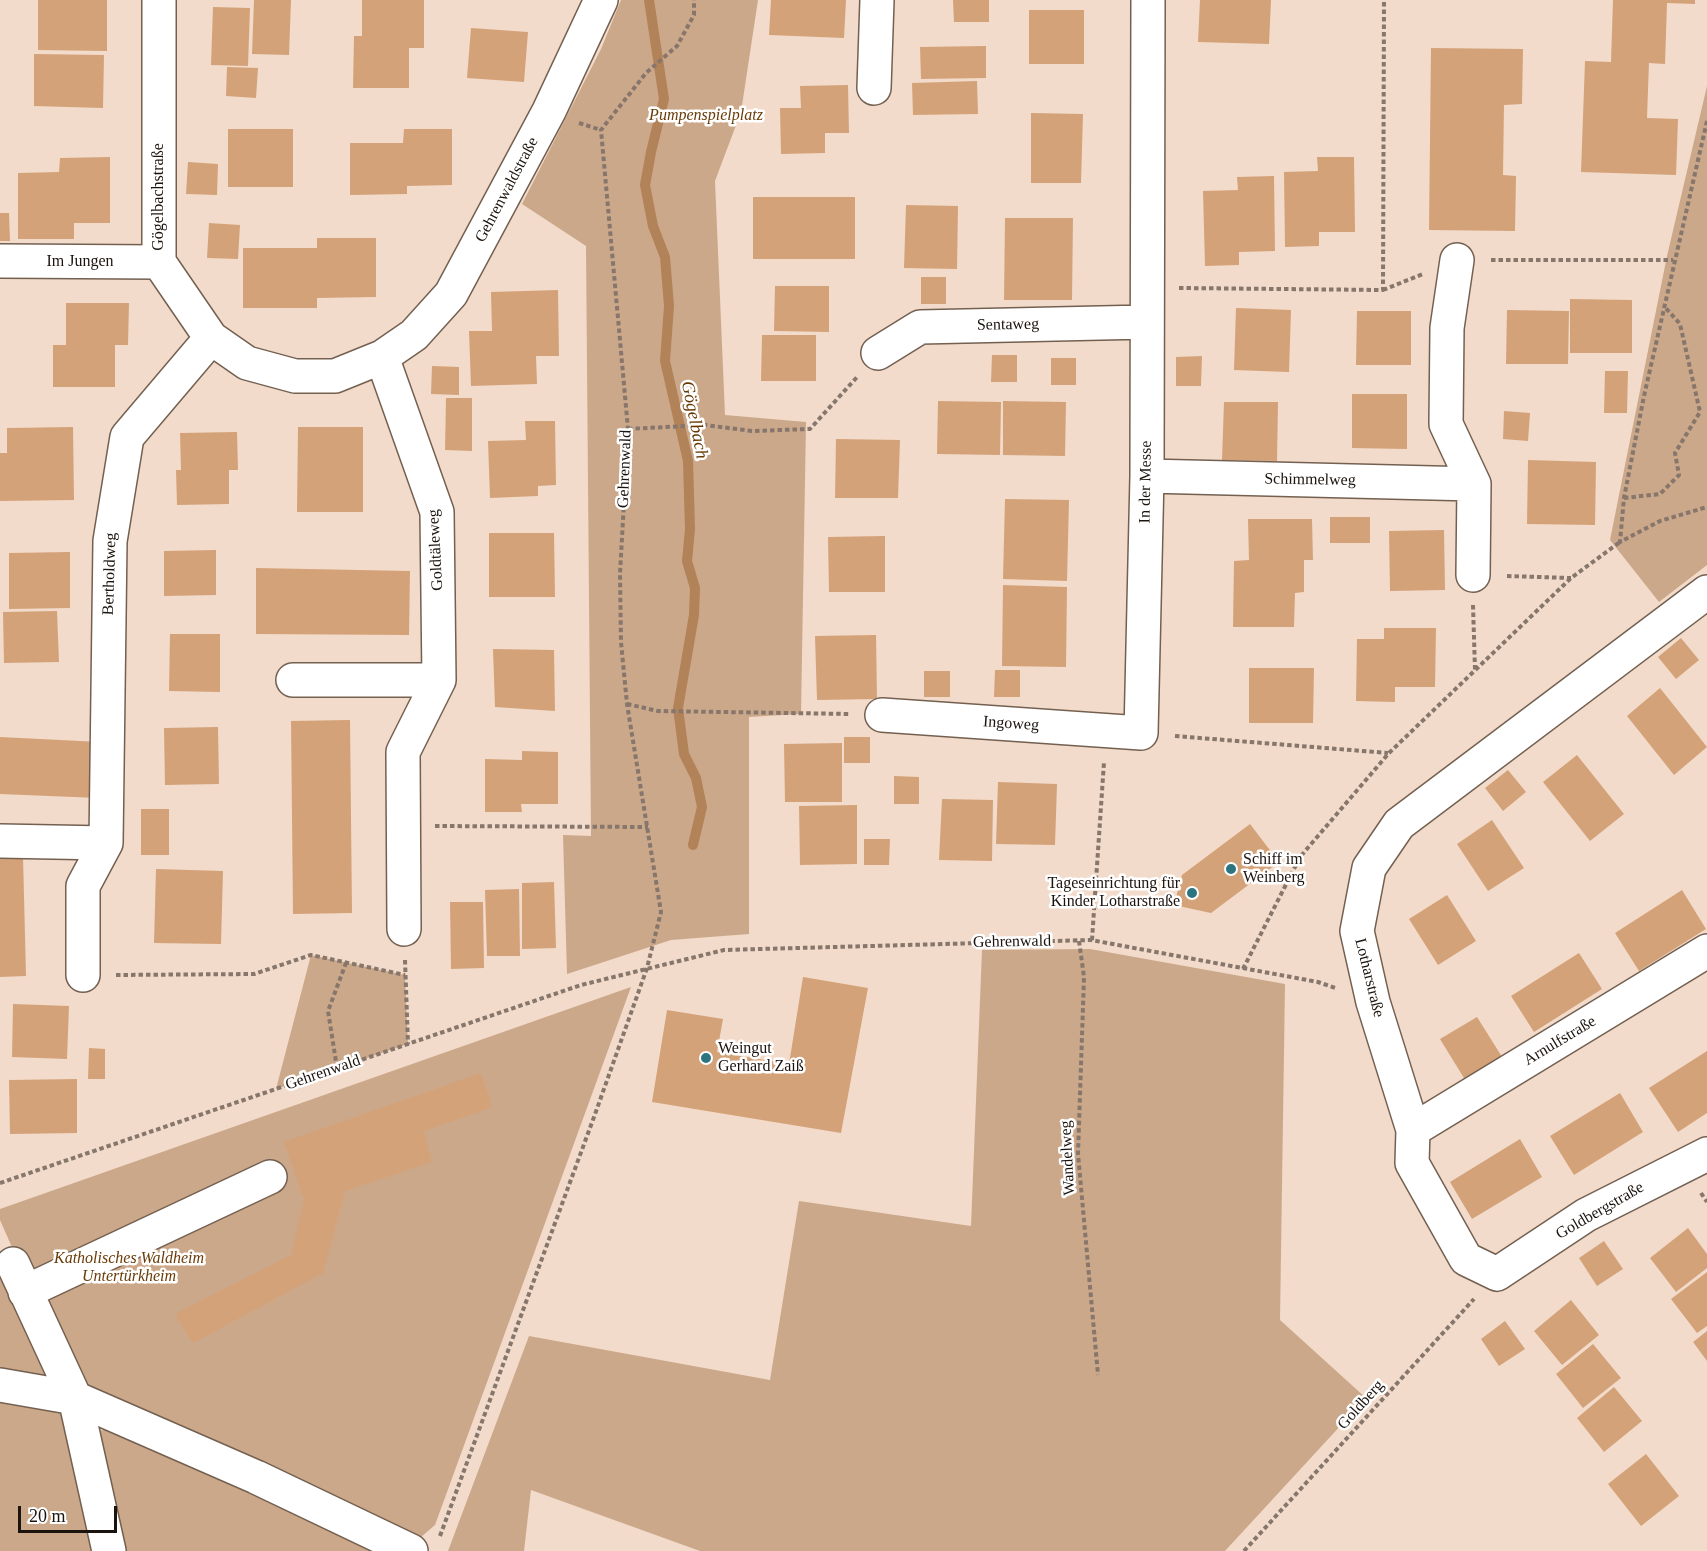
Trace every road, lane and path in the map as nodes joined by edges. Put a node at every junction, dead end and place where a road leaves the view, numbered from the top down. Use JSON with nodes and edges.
{"nodes":[{"id":1,"x":159,"y":0,"type":"edge"},
{"id":2,"x":601,"y":0,"type":"edge"},
{"id":3,"x":694,"y":0,"type":"edge"},
{"id":4,"x":877,"y":0,"type":"edge"},
{"id":5,"x":1148,"y":0,"type":"edge"},
{"id":6,"x":1384,"y":0,"type":"edge"},
{"id":7,"x":874,"y":88,"type":"dead end"},
{"id":8,"x":1707,"y":121,"type":"edge"},
{"id":9,"x":1457,"y":260,"type":"junction"},
{"id":10,"x":1673,"y":260,"type":"junction"},
{"id":11,"x":0,"y":261,"type":"edge"},
{"id":12,"x":159,"y":262,"type":"junction"},
{"id":13,"x":1147,"y":287,"type":"junction"},
{"id":14,"x":1383,"y":291,"type":"junction"},
{"id":15,"x":1663,"y":305,"type":"junction"},
{"id":16,"x":1146,"y":322,"type":"junction"},
{"id":17,"x":211,"y":338,"type":"junction"},
{"id":18,"x":878,"y":353,"type":"joint"},
{"id":19,"x":382,"y":357,"type":"junction"},
{"id":20,"x":628,"y":429,"type":"junction"},
{"id":21,"x":1147,"y":476,"type":"junction"},
{"id":22,"x":1474,"y":484,"type":"junction"},
{"id":23,"x":1624,"y":498,"type":"junction"},
{"id":24,"x":1707,"y":507,"type":"edge"},
{"id":25,"x":1620,"y":542,"type":"junction"},
{"id":26,"x":1473,"y":575,"type":"junction"},
{"id":27,"x":1571,"y":578,"type":"junction"},
{"id":28,"x":1707,"y":592,"type":"edge"},
{"id":29,"x":1475,"y":671,"type":"junction"},
{"id":30,"x":293,"y":680,"type":"dead end"},
{"id":31,"x":439,"y":680,"type":"junction"},
{"id":32,"x":627,"y":704,"type":"junction"},
{"id":33,"x":882,"y":715,"type":"joint"},
{"id":34,"x":1141,"y":733,"type":"junction"},
{"id":35,"x":1389,"y":753,"type":"junction"},
{"id":36,"x":404,"y":826,"type":"junction"},
{"id":37,"x":648,"y":827,"type":"junction"},
{"id":38,"x":0,"y":841,"type":"edge"},
{"id":39,"x":106,"y":843,"type":"junction"},
{"id":40,"x":404,"y":929,"type":"joint"},
{"id":41,"x":1092,"y":940,"type":"junction"},
{"id":42,"x":1079,"y":941,"type":"junction"},
{"id":43,"x":1707,"y":951,"type":"edge"},
{"id":44,"x":346,"y":963,"type":"junction"},
{"id":45,"x":647,"y":968,"type":"junction"},
{"id":46,"x":1243,"y":969,"type":"junction"},
{"id":47,"x":83,"y":975,"type":"joint"},
{"id":48,"x":405,"y":975,"type":"junction"},
{"id":49,"x":1373,"y":1002,"type":"junction"},
{"id":50,"x":408,"y":1044,"type":"junction"},
{"id":51,"x":337,"y":1068,"type":"junction"},
{"id":52,"x":1413,"y":1130,"type":"junction"},
{"id":53,"x":1707,"y":1154,"type":"edge"},
{"id":54,"x":270,"y":1177,"type":"dead end"},
{"id":55,"x":0,"y":1183,"type":"edge"},
{"id":56,"x":1497,"y":1274,"type":"junction"},
{"id":57,"x":1098,"y":1375,"type":"dead end"},
{"id":58,"x":0,"y":1385,"type":"edge"},
{"id":59,"x":75,"y":1398,"type":"junction"},
{"id":60,"x":424,"y":1545,"type":"edge"},
{"id":61,"x":109,"y":1551,"type":"edge"},
{"id":62,"x":1244,"y":1551,"type":"edge"}],
"edges":[{"from":1,"to":12,"type":"street","name":"Gögelbachstraße"},
{"from":2,"to":19,"type":"street","name":"Gehrenwaldstraße"},
{"from":3,"to":20,"type":"path","name":"Gehrenwald"},
{"from":4,"to":7,"type":"street"},
{"from":5,"to":13,"type":"street","name":"In der Messe"},
{"from":6,"to":14,"type":"path"},
{"from":8,"to":10,"type":"path"},
{"from":9,"to":10,"type":"path"},
{"from":9,"to":14,"type":"path"},
{"from":9,"to":22,"type":"street"},
{"from":10,"to":15,"type":"path"},
{"from":11,"to":12,"type":"street","name":"Im Jungen"},
{"from":12,"to":17,"type":"street","name":"Gögelbachstraße"},
{"from":13,"to":14,"type":"path"},
{"from":13,"to":16,"type":"street","name":"In der Messe"},
{"from":15,"to":23,"type":"path"},
{"from":15,"to":23,"type":"path"},
{"from":16,"to":18,"type":"street","name":"Sentaweg"},
{"from":16,"to":21,"type":"street","name":"In der Messe"},
{"from":17,"to":19,"type":"street","name":"Gögelbachstraße"},
{"from":17,"to":39,"type":"street","name":"Bertholdweg"},
{"from":18,"to":20,"type":"path"},
{"from":19,"to":31,"type":"street","name":"Goldtäleweg"},
{"from":20,"to":32,"type":"path","name":"Gehrenwald"},
{"from":21,"to":22,"type":"street","name":"Schimmelweg"},
{"from":21,"to":34,"type":"street","name":"In der Messe"},
{"from":22,"to":26,"type":"street"},
{"from":23,"to":25,"type":"path"},
{"from":24,"to":25,"type":"path"},
{"from":25,"to":27,"type":"path"},
{"from":26,"to":27,"type":"path"},
{"from":26,"to":29,"type":"path"},
{"from":27,"to":29,"type":"path"},
{"from":28,"to":49,"type":"street","name":"Lotharstraße"},
{"from":29,"to":35,"type":"path"},
{"from":30,"to":31,"type":"street"},
{"from":31,"to":36,"type":"street","name":"Goldtäleweg"},
{"from":32,"to":33,"type":"path"},
{"from":32,"to":37,"type":"path","name":"Gehrenwald"},
{"from":33,"to":34,"type":"street","name":"Ingoweg"},
{"from":34,"to":35,"type":"path"},
{"from":34,"to":41,"type":"path"},
{"from":35,"to":46,"type":"path"},
{"from":36,"to":37,"type":"path"},
{"from":36,"to":40,"type":"street","name":"Goldtäleweg"},
{"from":37,"to":45,"type":"path","name":"Gehrenwald"},
{"from":38,"to":39,"type":"street"},
{"from":39,"to":47,"type":"street","name":"Bertholdweg"},
{"from":40,"to":48,"type":"path"},
{"from":41,"to":42,"type":"path","name":"Gehrenwald"},
{"from":41,"to":46,"type":"path","name":"Gehrenwald"},
{"from":42,"to":45,"type":"path","name":"Gehrenwald"},
{"from":42,"to":57,"type":"path","name":"Wandelweg"},
{"from":43,"to":52,"type":"street","name":"Arnulfstraße"},
{"from":44,"to":47,"type":"path"},
{"from":44,"to":48,"type":"path"},
{"from":44,"to":51,"type":"path"},
{"from":45,"to":50,"type":"path","name":"Gehrenwald"},
{"from":45,"to":60,"type":"path","name":"Gehrenwald"},
{"from":46,"to":49,"type":"path","name":"Gehrenwald"},
{"from":48,"to":50,"type":"path"},
{"from":49,"to":52,"type":"street","name":"Lotharstraße"},
{"from":50,"to":51,"type":"path","name":"Gehrenwald"},
{"from":51,"to":55,"type":"path","name":"Gehrenwald"},
{"from":52,"to":56,"type":"street","name":"Lotharstraße"},
{"from":53,"to":56,"type":"street","name":"Goldbergstraße"},
{"from":54,"to":59,"type":"street"},
{"from":56,"to":62,"type":"path","name":"Goldberg"},
{"from":58,"to":59,"type":"street"},
{"from":59,"to":60,"type":"street"},
{"from":59,"to":61,"type":"street"}]}
